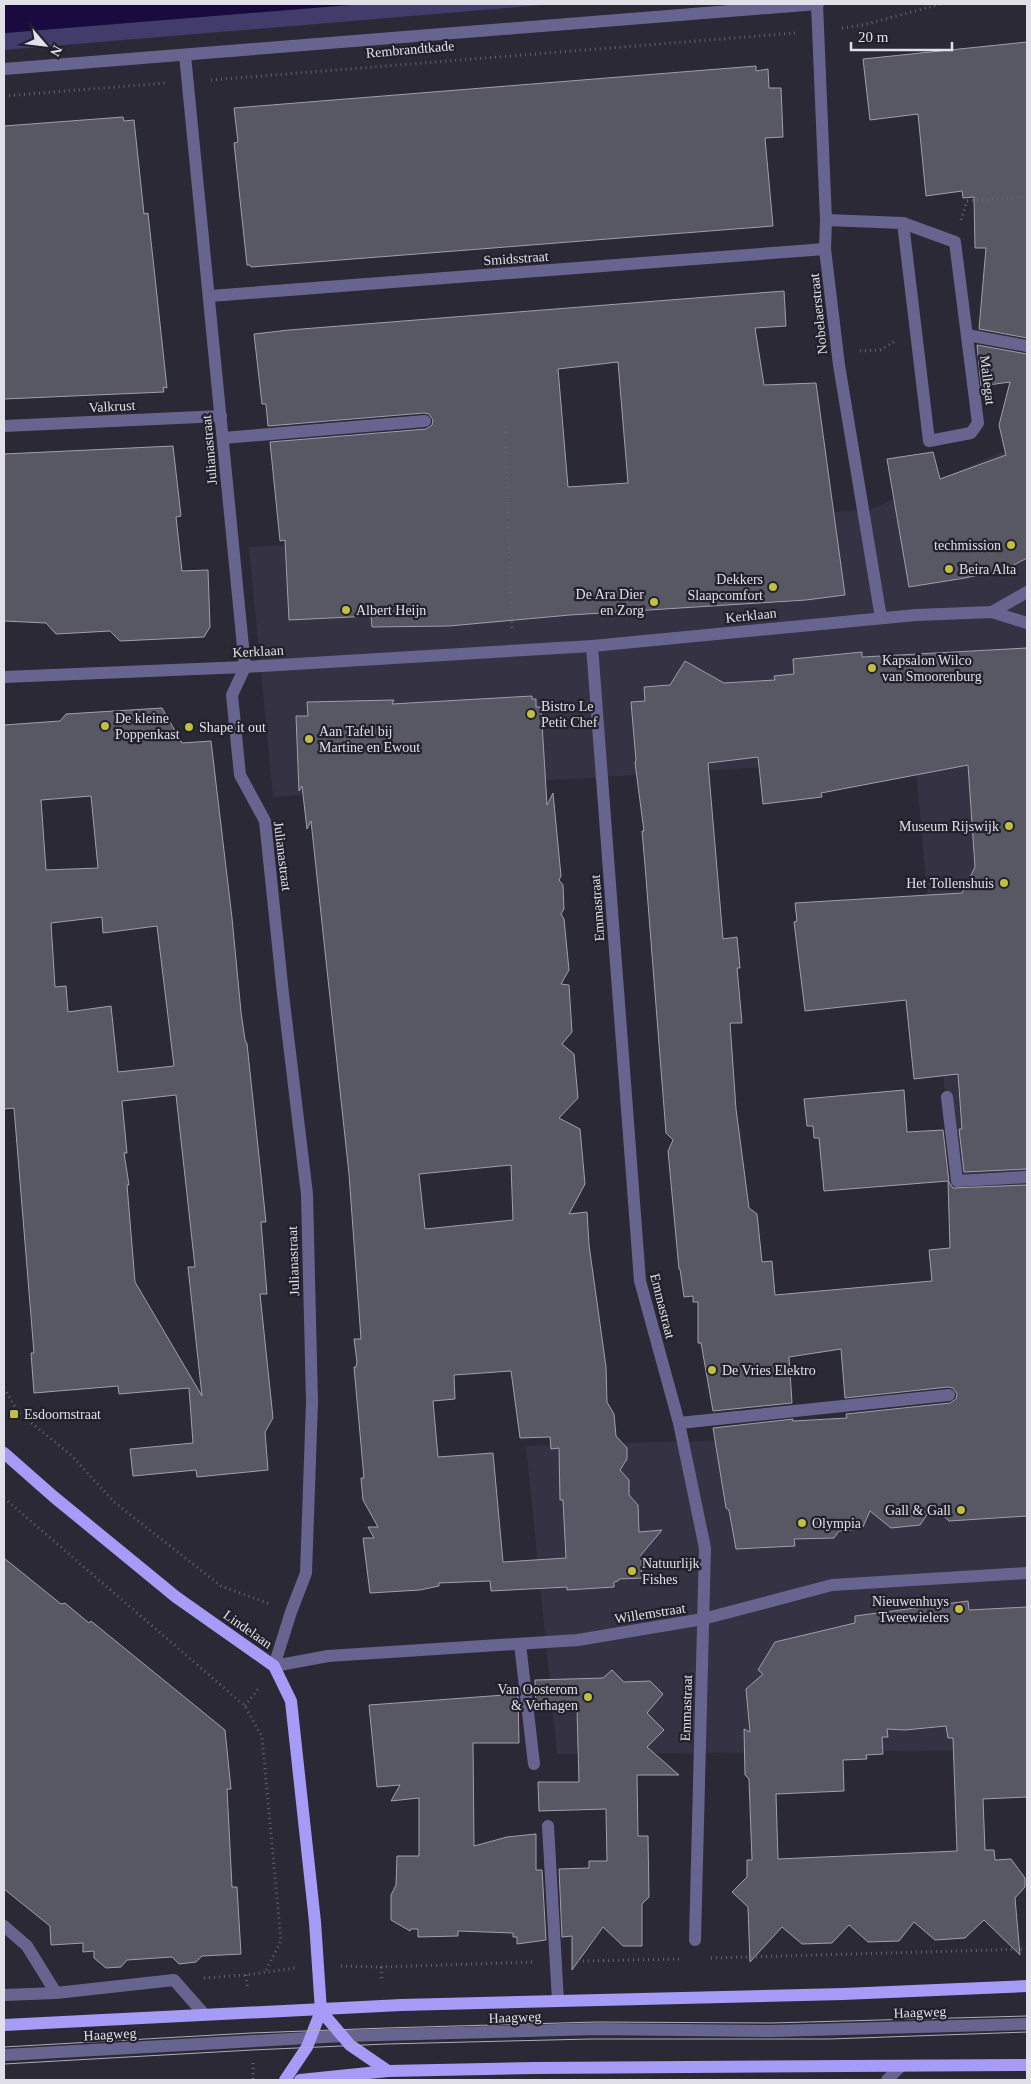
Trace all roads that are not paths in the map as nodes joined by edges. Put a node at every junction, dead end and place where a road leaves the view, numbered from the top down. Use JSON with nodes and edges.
{"nodes":[{"id":1,"x":817,"y":4,"type":"edge"},
{"id":2,"x":185,"y":55,"type":"junction"},
{"id":3,"x":4,"y":69,"type":"edge"},
{"id":4,"x":826,"y":220,"type":"junction"},
{"id":5,"x":903,"y":223,"type":"junction"},
{"id":6,"x":825,"y":248,"type":"junction"},
{"id":7,"x":210,"y":296,"type":"junction"},
{"id":8,"x":967,"y":335,"type":"junction"},
{"id":9,"x":1027,"y":346,"type":"edge"},
{"id":10,"x":221,"y":416,"type":"junction"},
{"id":11,"x":425,"y":421,"type":"dead end"},
{"id":12,"x":4,"y":426,"type":"edge"},
{"id":13,"x":223,"y":438,"type":"junction"},
{"id":14,"x":1027,"y":592,"type":"edge"},
{"id":15,"x":992,"y":612,"type":"junction"},
{"id":16,"x":881,"y":618,"type":"junction"},
{"id":17,"x":1027,"y":623,"type":"edge"},
{"id":18,"x":592,"y":646,"type":"junction"},
{"id":19,"x":245,"y":667,"type":"junction"},
{"id":20,"x":4,"y":677,"type":"edge"},
{"id":21,"x":947,"y":1097,"type":"dead end"},
{"id":22,"x":1027,"y":1177,"type":"edge"},
{"id":23,"x":949,"y":1395,"type":"dead end"},
{"id":24,"x":679,"y":1424,"type":"junction"},
{"id":25,"x":4,"y":1452,"type":"edge"},
{"id":26,"x":1027,"y":1573,"type":"edge"},
{"id":27,"x":703,"y":1619,"type":"junction"},
{"id":28,"x":520,"y":1644,"type":"junction"},
{"id":29,"x":274,"y":1666,"type":"junction"},
{"id":30,"x":534,"y":1764,"type":"dead end"},
{"id":31,"x":548,"y":1826,"type":"dead end"},
{"id":32,"x":4,"y":1926,"type":"edge"},
{"id":33,"x":695,"y":1940,"type":"dead end"},
{"id":34,"x":1027,"y":1986,"type":"edge"},
{"id":35,"x":56,"y":1993,"type":"junction"},
{"id":36,"x":4,"y":1995,"type":"edge"},
{"id":37,"x":558,"y":2001,"type":"junction"},
{"id":38,"x":321,"y":2011,"type":"junction"},
{"id":39,"x":204,"y":2014,"type":"junction"},
{"id":40,"x":1027,"y":2024,"type":"edge"},
{"id":41,"x":4,"y":2025,"type":"edge"},
{"id":42,"x":343,"y":2036,"type":"junction"},
{"id":43,"x":310,"y":2038,"type":"junction"},
{"id":44,"x":324,"y":2038,"type":"junction"},
{"id":45,"x":4,"y":2055,"type":"edge"},
{"id":46,"x":1027,"y":2065,"type":"edge"},
{"id":47,"x":900,"y":2067,"type":"junction"},
{"id":48,"x":388,"y":2071,"type":"junction"},
{"id":49,"x":285,"y":2080,"type":"edge"},
{"id":50,"x":300,"y":2080,"type":"edge"},
{"id":51,"x":886,"y":2080,"type":"edge"}],
"edges":[{"from":1,"to":2,"type":"street","name":"Rembrandtkade"},
{"from":1,"to":4,"type":"street","name":"Nobelaerstraat"},
{"from":2,"to":3,"type":"street","name":"Rembrandtkade"},
{"from":2,"to":7,"type":"street","name":"Julianastraat"},
{"from":4,"to":5,"type":"street"},
{"from":4,"to":6,"type":"street","name":"Nobelaerstraat"},
{"from":5,"to":8,"type":"street","name":"Mallegat"},
{"from":5,"to":8,"type":"street","name":"Mallegat"},
{"from":6,"to":7,"type":"street","name":"Smidsstraat"},
{"from":6,"to":16,"type":"street","name":"Nobelaerstraat"},
{"from":7,"to":10,"type":"street","name":"Julianastraat"},
{"from":8,"to":9,"type":"street"},
{"from":10,"to":12,"type":"street","name":"Valkrust"},
{"from":10,"to":13,"type":"street","name":"Julianastraat"},
{"from":11,"to":13,"type":"street"},
{"from":13,"to":19,"type":"street","name":"Julianastraat"},
{"from":14,"to":15,"type":"street","name":"Kerklaan"},
{"from":15,"to":16,"type":"street","name":"Kerklaan"},
{"from":15,"to":17,"type":"street","name":"Kerklaan"},
{"from":16,"to":18,"type":"street","name":"Kerklaan"},
{"from":18,"to":19,"type":"street","name":"Kerklaan"},
{"from":18,"to":24,"type":"street","name":"Emmastraat"},
{"from":19,"to":20,"type":"street","name":"Kerklaan"},
{"from":19,"to":29,"type":"street","name":"Julianastraat"},
{"from":21,"to":22,"type":"street"},
{"from":23,"to":24,"type":"street"},
{"from":24,"to":27,"type":"street","name":"Emmastraat"},
{"from":25,"to":29,"type":"main road","name":"Lindelaan"},
{"from":26,"to":27,"type":"street","name":"Willemstraat"},
{"from":27,"to":28,"type":"street","name":"Willemstraat"},
{"from":27,"to":33,"type":"street","name":"Emmastraat"},
{"from":28,"to":29,"type":"street","name":"Willemstraat"},
{"from":28,"to":30,"type":"street"},
{"from":29,"to":38,"type":"main road","name":"Lindelaan"},
{"from":31,"to":37,"type":"street"},
{"from":32,"to":35,"type":"street"},
{"from":34,"to":37,"type":"main road","name":"Haagweg"},
{"from":35,"to":36,"type":"street"},
{"from":35,"to":39,"type":"street"},
{"from":37,"to":38,"type":"main road","name":"Haagweg"},
{"from":38,"to":39,"type":"main road","name":"Haagweg"},
{"from":38,"to":42,"type":"main road"},
{"from":38,"to":43,"type":"main road","name":"Lindelaan"},
{"from":38,"to":44,"type":"street","name":"Lindelaan"},
{"from":39,"to":41,"type":"main road","name":"Haagweg"},
{"from":40,"to":42,"type":"street","name":"Haagweg"},
{"from":42,"to":44,"type":"street","name":"Haagweg"},
{"from":42,"to":48,"type":"main road"},
{"from":43,"to":44,"type":"street","name":"Haagweg"},
{"from":43,"to":45,"type":"street","name":"Haagweg"},
{"from":43,"to":49,"type":"main road","name":"Lindelaan"},
{"from":46,"to":47,"type":"main road"},
{"from":47,"to":48,"type":"main road"},
{"from":47,"to":51,"type":"street"},
{"from":48,"to":50,"type":"main road"}]}
